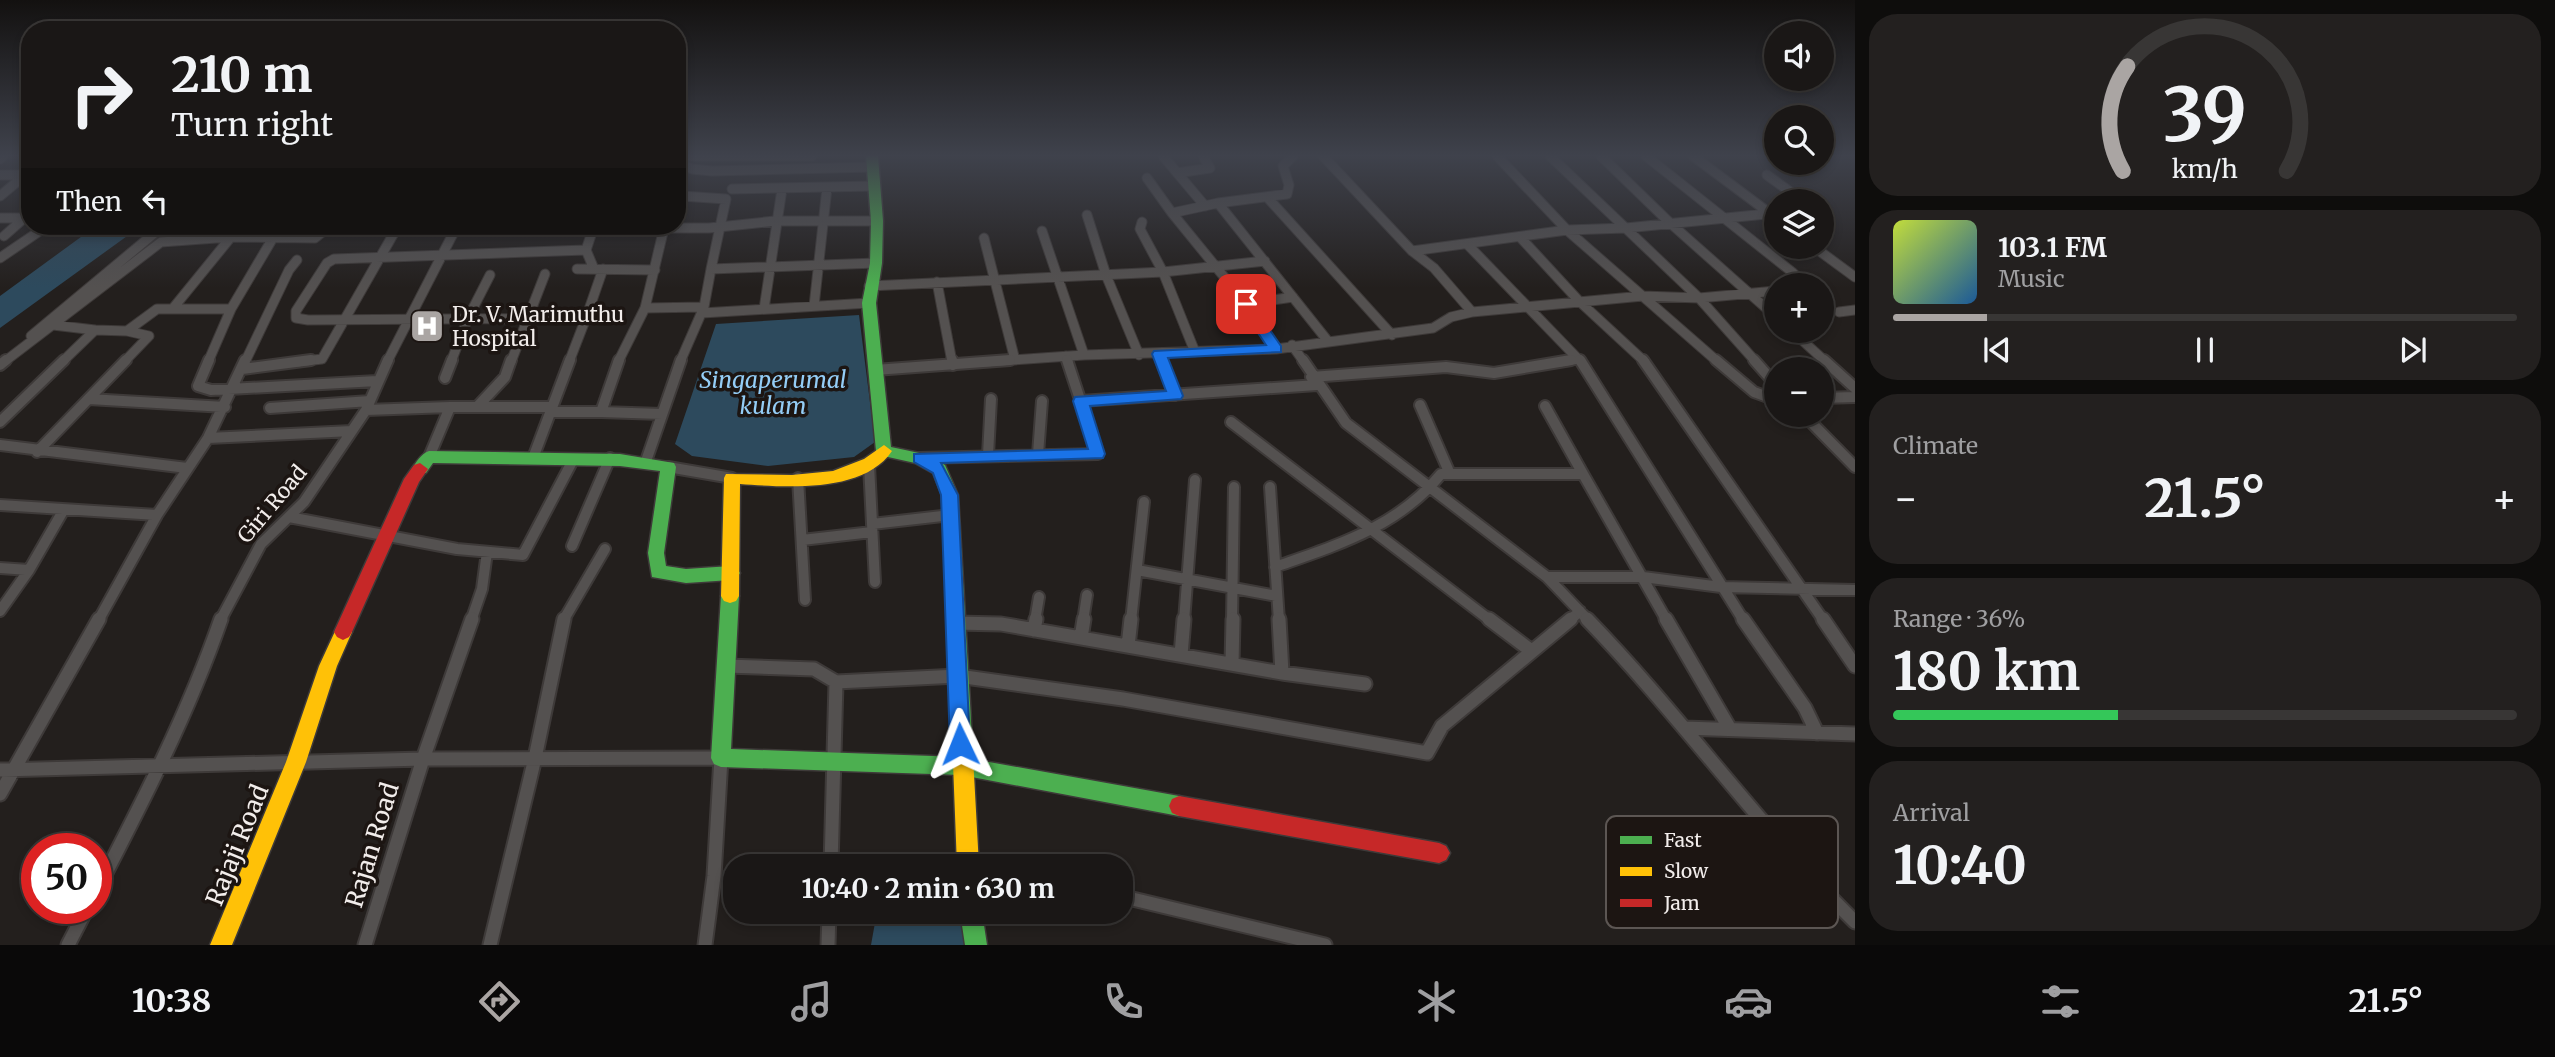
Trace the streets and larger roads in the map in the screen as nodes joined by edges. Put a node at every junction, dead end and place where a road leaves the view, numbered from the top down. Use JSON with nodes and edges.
{"nodes":[{"id":1,"x":725,"y":200,"type":"edge"},
{"id":2,"x":780,"y":200,"type":"edge"},
{"id":3,"x":826,"y":200,"type":"edge"},
{"id":4,"x":876,"y":200,"type":"edge"},
{"id":5,"x":1163,"y":200,"type":"edge"},
{"id":6,"x":1200,"y":200,"type":"edge"},
{"id":7,"x":1242,"y":200,"type":"edge"},
{"id":8,"x":1270,"y":200,"type":"edge"},
{"id":9,"x":1364,"y":200,"type":"edge"},
{"id":10,"x":1539,"y":200,"type":"edge"},
{"id":11,"x":1597,"y":200,"type":"edge"},
{"id":12,"x":1646,"y":200,"type":"edge"},
{"id":13,"x":1699,"y":200,"type":"edge"},
{"id":14,"x":1218,"y":203,"type":"junction"},
{"id":15,"x":1205,"y":206,"type":"junction"},
{"id":16,"x":1172,"y":213,"type":"junction"},
{"id":17,"x":1087,"y":215,"type":"dead end"},
{"id":18,"x":1764,"y":216,"type":"edge"},
{"id":19,"x":21,"y":217,"type":"edge"},
{"id":20,"x":0,"y":218,"type":"edge"},
{"id":21,"x":1720,"y":218,"type":"junction"},
{"id":22,"x":775,"y":221,"type":"junction"},
{"id":23,"x":825,"y":221,"type":"junction"},
{"id":24,"x":877,"y":221,"type":"junction"},
{"id":25,"x":21,"y":222,"type":"edge"},
{"id":26,"x":1142,"y":222,"type":"dead end"},
{"id":27,"x":1669,"y":222,"type":"junction"},
{"id":28,"x":722,"y":224,"type":"junction"},
{"id":29,"x":686,"y":228,"type":"edge"},
{"id":30,"x":1626,"y":228,"type":"junction"},
{"id":31,"x":1567,"y":230,"type":"junction"},
{"id":32,"x":1042,"y":231,"type":"dead end"},
{"id":33,"x":34,"y":235,"type":"edge"},
{"id":34,"x":152,"y":235,"type":"edge"},
{"id":35,"x":273,"y":235,"type":"edge"},
{"id":36,"x":320,"y":235,"type":"edge"},
{"id":37,"x":392,"y":235,"type":"edge"},
{"id":38,"x":452,"y":235,"type":"edge"},
{"id":39,"x":591,"y":235,"type":"edge"},
{"id":40,"x":662,"y":235,"type":"edge"},
{"id":41,"x":2,"y":236,"type":"edge"},
{"id":42,"x":31,"y":237,"type":"junction"},
{"id":43,"x":230,"y":237,"type":"junction"},
{"id":44,"x":1520,"y":237,"type":"junction"},
{"id":45,"x":270,"y":239,"type":"junction"},
{"id":46,"x":984,"y":239,"type":"dead end"},
{"id":47,"x":1468,"y":245,"type":"junction"},
{"id":48,"x":586,"y":250,"type":"junction"},
{"id":49,"x":1412,"y":251,"type":"junction"},
{"id":50,"x":440,"y":257,"type":"junction"},
{"id":51,"x":0,"y":258,"type":"edge"},
{"id":52,"x":377,"y":258,"type":"junction"},
{"id":53,"x":1831,"y":259,"type":"edge"},
{"id":54,"x":297,"y":260,"type":"dead end"},
{"id":55,"x":1265,"y":261,"type":"junction"},
{"id":56,"x":820,"y":263,"type":"junction"},
{"id":57,"x":876,"y":263,"type":"junction"},
{"id":58,"x":770,"y":267,"type":"junction"},
{"id":59,"x":577,"y":269,"type":"dead end"},
{"id":60,"x":599,"y":269,"type":"junction"},
{"id":61,"x":711,"y":269,"type":"junction"},
{"id":62,"x":1215,"y":269,"type":"junction"},
{"id":63,"x":655,"y":270,"type":"junction"},
{"id":64,"x":1163,"y":272,"type":"junction"},
{"id":65,"x":1793,"y":273,"type":"edge"},
{"id":66,"x":545,"y":274,"type":"dead end"},
{"id":67,"x":490,"y":275,"type":"dead end"},
{"id":68,"x":1057,"y":275,"type":"junction"},
{"id":69,"x":1105,"y":275,"type":"junction"},
{"id":70,"x":1855,"y":277,"type":"edge"},
{"id":71,"x":995,"y":279,"type":"junction"},
{"id":72,"x":937,"y":282,"type":"junction"},
{"id":73,"x":869,"y":286,"type":"junction"},
{"id":74,"x":1764,"y":291,"type":"edge"},
{"id":75,"x":1750,"y":293,"type":"junction"},
{"id":76,"x":1643,"y":296,"type":"junction"},
{"id":77,"x":1293,"y":297,"type":"junction"},
{"id":78,"x":1699,"y":298,"type":"junction"},
{"id":79,"x":1579,"y":301,"type":"junction"},
{"id":80,"x":869,"y":303,"type":"junction"},
{"id":81,"x":1246,"y":304,"type":"junction"},
{"id":82,"x":814,"y":306,"type":"junction"},
{"id":83,"x":1764,"y":306,"type":"edge"},
{"id":84,"x":174,"y":307,"type":"junction"},
{"id":85,"x":1527,"y":307,"type":"junction"},
{"id":86,"x":645,"y":308,"type":"junction"},
{"id":87,"x":231,"y":309,"type":"junction"},
{"id":88,"x":764,"y":309,"type":"junction"},
{"id":89,"x":703,"y":310,"type":"junction"},
{"id":90,"x":1855,"y":310,"type":"edge"},
{"id":91,"x":1472,"y":312,"type":"junction"},
{"id":92,"x":1839,"y":312,"type":"dead end"},
{"id":93,"x":343,"y":318,"type":"junction"},
{"id":94,"x":408,"y":318,"type":"junction"},
{"id":95,"x":586,"y":318,"type":"junction"},
{"id":96,"x":467,"y":320,"type":"junction"},
{"id":97,"x":529,"y":320,"type":"junction"},
{"id":98,"x":43,"y":324,"type":"junction"},
{"id":99,"x":55,"y":326,"type":"junction"},
{"id":100,"x":96,"y":330,"type":"junction"},
{"id":101,"x":127,"y":331,"type":"junction"},
{"id":102,"x":1392,"y":335,"type":"junction"},
{"id":103,"x":1327,"y":340,"type":"junction"},
{"id":104,"x":1805,"y":343,"type":"edge"},
{"id":105,"x":1292,"y":345,"type":"junction"},
{"id":106,"x":1276,"y":349,"type":"junction"},
{"id":107,"x":1195,"y":352,"type":"junction"},
{"id":108,"x":1159,"y":354,"type":"junction"},
{"id":109,"x":1084,"y":355,"type":"junction"},
{"id":110,"x":1139,"y":355,"type":"junction"},
{"id":111,"x":1066,"y":356,"type":"junction"},
{"id":112,"x":0,"y":358,"type":"edge"},
{"id":113,"x":1579,"y":359,"type":"junction"},
{"id":114,"x":1015,"y":360,"type":"junction"},
{"id":115,"x":0,"y":365,"type":"edge"},
{"id":116,"x":953,"y":365,"type":"junction"},
{"id":117,"x":242,"y":369,"type":"junction"},
{"id":118,"x":875,"y":370,"type":"junction"},
{"id":119,"x":1764,"y":371,"type":"edge"},
{"id":120,"x":445,"y":378,"type":"dead end"},
{"id":121,"x":377,"y":381,"type":"junction"},
{"id":122,"x":1314,"y":381,"type":"junction"},
{"id":123,"x":1855,"y":388,"type":"edge"},
{"id":124,"x":233,"y":389,"type":"junction"},
{"id":125,"x":1175,"y":396,"type":"junction"},
{"id":126,"x":1764,"y":396,"type":"edge"},
{"id":127,"x":1855,"y":397,"type":"edge"},
{"id":128,"x":1834,"y":398,"type":"edge"},
{"id":129,"x":89,"y":399,"type":"junction"},
{"id":130,"x":991,"y":399,"type":"dead end"},
{"id":131,"x":1042,"y":401,"type":"dead end"},
{"id":132,"x":1081,"y":401,"type":"junction"},
{"id":133,"x":1420,"y":405,"type":"dead end"},
{"id":134,"x":368,"y":406,"type":"junction"},
{"id":135,"x":1545,"y":406,"type":"dead end"},
{"id":136,"x":225,"y":407,"type":"junction"},
{"id":137,"x":450,"y":407,"type":"junction"},
{"id":138,"x":477,"y":407,"type":"junction"},
{"id":139,"x":270,"y":408,"type":"dead end"},
{"id":140,"x":551,"y":410,"type":"junction"},
{"id":141,"x":601,"y":412,"type":"junction"},
{"id":142,"x":662,"y":414,"type":"junction"},
{"id":143,"x":0,"y":422,"type":"edge"},
{"id":144,"x":1231,"y":422,"type":"dead end"},
{"id":145,"x":1816,"y":427,"type":"edge"},
{"id":146,"x":352,"y":430,"type":"junction"},
{"id":147,"x":208,"y":438,"type":"junction"},
{"id":148,"x":0,"y":445,"type":"edge"},
{"id":149,"x":884,"y":451,"type":"junction"},
{"id":150,"x":37,"y":452,"type":"junction"},
{"id":151,"x":1038,"y":454,"type":"junction"},
{"id":152,"x":988,"y":456,"type":"junction"},
{"id":153,"x":429,"y":457,"type":"junction"},
{"id":154,"x":533,"y":458,"type":"junction"},
{"id":155,"x":610,"y":458,"type":"junction"},
{"id":156,"x":919,"y":458,"type":"junction"},
{"id":157,"x":573,"y":460,"type":"junction"},
{"id":158,"x":646,"y":461,"type":"junction"},
{"id":159,"x":869,"y":466,"type":"junction"},
{"id":160,"x":668,"y":467,"type":"junction"},
{"id":161,"x":1855,"y":467,"type":"edge"},
{"id":162,"x":187,"y":468,"type":"junction"},
{"id":163,"x":1450,"y":474,"type":"junction"},
{"id":164,"x":1583,"y":474,"type":"junction"},
{"id":165,"x":732,"y":478,"type":"junction"},
{"id":166,"x":798,"y":478,"type":"junction"},
{"id":167,"x":1195,"y":480,"type":"dead end"},
{"id":168,"x":1270,"y":487,"type":"dead end"},
{"id":169,"x":1234,"y":488,"type":"dead end"},
{"id":170,"x":1430,"y":491,"type":"junction"},
{"id":171,"x":1144,"y":502,"type":"dead end"},
{"id":172,"x":0,"y":505,"type":"edge"},
{"id":173,"x":63,"y":511,"type":"junction"},
{"id":174,"x":157,"y":514,"type":"junction"},
{"id":175,"x":951,"y":515,"type":"junction"},
{"id":176,"x":289,"y":517,"type":"junction"},
{"id":177,"x":872,"y":528,"type":"junction"},
{"id":178,"x":1373,"y":531,"type":"junction"},
{"id":179,"x":386,"y":537,"type":"junction"},
{"id":180,"x":802,"y":540,"type":"junction"},
{"id":181,"x":572,"y":546,"type":"dead end"},
{"id":182,"x":605,"y":550,"type":"dead end"},
{"id":183,"x":487,"y":552,"type":"junction"},
{"id":184,"x":1275,"y":567,"type":"junction"},
{"id":185,"x":0,"y":568,"type":"edge"},
{"id":186,"x":29,"y":570,"type":"junction"},
{"id":187,"x":1137,"y":570,"type":"junction"},
{"id":188,"x":732,"y":573,"type":"junction"},
{"id":189,"x":1547,"y":577,"type":"junction"},
{"id":190,"x":1643,"y":577,"type":"junction"},
{"id":191,"x":1187,"y":581,"type":"junction"},
{"id":192,"x":875,"y":582,"type":"dead end"},
{"id":193,"x":1721,"y":587,"type":"junction"},
{"id":194,"x":1233,"y":589,"type":"junction"},
{"id":195,"x":1802,"y":589,"type":"junction"},
{"id":196,"x":1855,"y":590,"type":"edge"},
{"id":197,"x":1087,"y":595,"type":"dead end"},
{"id":198,"x":1277,"y":596,"type":"junction"},
{"id":199,"x":1039,"y":597,"type":"dead end"},
{"id":200,"x":805,"y":600,"type":"dead end"},
{"id":201,"x":0,"y":611,"type":"edge"},
{"id":202,"x":1580,"y":611,"type":"junction"},
{"id":203,"x":956,"y":623,"type":"junction"},
{"id":204,"x":1034,"y":630,"type":"junction"},
{"id":205,"x":1081,"y":638,"type":"junction"},
{"id":206,"x":1128,"y":646,"type":"junction"},
{"id":207,"x":1530,"y":650,"type":"junction"},
{"id":208,"x":1181,"y":655,"type":"junction"},
{"id":209,"x":1232,"y":664,"type":"junction"},
{"id":210,"x":726,"y":666,"type":"junction"},
{"id":211,"x":1855,"y":666,"type":"edge"},
{"id":212,"x":1282,"y":673,"type":"junction"},
{"id":213,"x":958,"y":676,"type":"junction"},
{"id":214,"x":836,"y":682,"type":"junction"},
{"id":215,"x":1366,"y":684,"type":"dead end"},
{"id":216,"x":1684,"y":727,"type":"junction"},
{"id":217,"x":1730,"y":729,"type":"junction"},
{"id":218,"x":1817,"y":733,"type":"junction"},
{"id":219,"x":1855,"y":734,"type":"edge"},
{"id":220,"x":535,"y":758,"type":"junction"},
{"id":221,"x":721,"y":758,"type":"junction"},
{"id":222,"x":423,"y":759,"type":"junction"},
{"id":223,"x":296,"y":762,"type":"junction"},
{"id":224,"x":834,"y":762,"type":"junction"},
{"id":225,"x":161,"y":765,"type":"junction"},
{"id":226,"x":961,"y":766,"type":"junction"},
{"id":227,"x":7,"y":770,"type":"edge"},
{"id":228,"x":0,"y":794,"type":"edge"},
{"id":229,"x":1757,"y":816,"type":"edge"},
{"id":230,"x":1439,"y":853,"type":"dead end"},
{"id":231,"x":831,"y":854,"type":"edge"},
{"id":232,"x":967,"y":854,"type":"edge"},
{"id":233,"x":112,"y":861,"type":"edge"},
{"id":234,"x":1133,"y":899,"type":"edge"},
{"id":235,"x":1838,"y":905,"type":"edge"},
{"id":236,"x":1855,"y":922,"type":"edge"},
{"id":237,"x":79,"y":924,"type":"edge"},
{"id":238,"x":829,"y":924,"type":"edge"},
{"id":239,"x":973,"y":924,"type":"edge"},
{"id":240,"x":68,"y":945,"type":"edge"},
{"id":241,"x":221,"y":945,"type":"edge"},
{"id":242,"x":365,"y":945,"type":"edge"},
{"id":243,"x":490,"y":945,"type":"edge"},
{"id":244,"x":705,"y":945,"type":"edge"},
{"id":245,"x":828,"y":945,"type":"edge"},
{"id":246,"x":976,"y":945,"type":"edge"},
{"id":247,"x":1325,"y":945,"type":"edge"}],
"edges":[{"from":1,"to":28,"type":"street"},
{"from":2,"to":22,"type":"street"},
{"from":3,"to":23,"type":"street"},
{"from":4,"to":24,"type":"street"},
{"from":5,"to":16,"type":"street"},
{"from":6,"to":15,"type":"street"},
{"from":7,"to":14,"type":"street"},
{"from":8,"to":102,"type":"street"},
{"from":9,"to":49,"type":"street"},
{"from":10,"to":31,"type":"street"},
{"from":11,"to":30,"type":"street"},
{"from":12,"to":27,"type":"street"},
{"from":13,"to":21,"type":"street"},
{"from":14,"to":15,"type":"street"},
{"from":14,"to":55,"type":"street"},
{"from":15,"to":16,"type":"street"},
{"from":16,"to":62,"type":"street"},
{"from":17,"to":69,"type":"street"},
{"from":18,"to":21,"type":"street"},
{"from":19,"to":20,"type":"street"},
{"from":21,"to":27,"type":"street"},
{"from":21,"to":65,"type":"street"},
{"from":22,"to":23,"type":"street"},
{"from":22,"to":28,"type":"street"},
{"from":22,"to":58,"type":"street"},
{"from":23,"to":24,"type":"street"},
{"from":23,"to":56,"type":"street"},
{"from":24,"to":57,"type":"street"},
{"from":25,"to":41,"type":"street"},
{"from":26,"to":64,"type":"street"},
{"from":27,"to":30,"type":"street"},
{"from":27,"to":75,"type":"street"},
{"from":28,"to":29,"type":"street"},
{"from":28,"to":61,"type":"street"},
{"from":30,"to":31,"type":"street"},
{"from":30,"to":78,"type":"street"},
{"from":31,"to":44,"type":"street"},
{"from":31,"to":76,"type":"street"},
{"from":32,"to":68,"type":"street"},
{"from":33,"to":42,"type":"street"},
{"from":34,"to":98,"type":"street"},
{"from":35,"to":45,"type":"street"},
{"from":36,"to":45,"type":"street"},
{"from":37,"to":52,"type":"street"},
{"from":38,"to":50,"type":"street","name":"Giri Road"},
{"from":39,"to":48,"type":"street"},
{"from":40,"to":63,"type":"street"},
{"from":41,"to":42,"type":"street"},
{"from":42,"to":51,"type":"street"},
{"from":43,"to":45,"type":"street"},
{"from":43,"to":84,"type":"street"},
{"from":43,"to":99,"type":"street"},
{"from":44,"to":47,"type":"street"},
{"from":44,"to":79,"type":"street"},
{"from":45,"to":87,"type":"street"},
{"from":46,"to":71,"type":"street"},
{"from":47,"to":49,"type":"street"},
{"from":47,"to":85,"type":"street"},
{"from":48,"to":50,"type":"street"},
{"from":48,"to":60,"type":"street"},
{"from":49,"to":91,"type":"street"},
{"from":50,"to":52,"type":"street"},
{"from":50,"to":94,"type":"street","name":"Giri Road"},
{"from":52,"to":93,"type":"street"},
{"from":52,"to":93,"type":"street"},
{"from":53,"to":70,"type":"street"},
{"from":54,"to":117,"type":"street"},
{"from":55,"to":62,"type":"street"},
{"from":55,"to":77,"type":"street"},
{"from":56,"to":57,"type":"street"},
{"from":56,"to":58,"type":"street"},
{"from":56,"to":82,"type":"street"},
{"from":57,"to":73,"type":"street"},
{"from":58,"to":61,"type":"street"},
{"from":58,"to":88,"type":"street"},
{"from":59,"to":60,"type":"street"},
{"from":60,"to":63,"type":"street"},
{"from":60,"to":95,"type":"street"},
{"from":61,"to":89,"type":"street"},
{"from":62,"to":64,"type":"street"},
{"from":62,"to":81,"type":"street"},
{"from":63,"to":86,"type":"street"},
{"from":64,"to":69,"type":"street"},
{"from":64,"to":107,"type":"street"},
{"from":66,"to":97,"type":"street"},
{"from":67,"to":96,"type":"street"},
{"from":68,"to":69,"type":"street"},
{"from":68,"to":71,"type":"street"},
{"from":68,"to":109,"type":"street"},
{"from":69,"to":110,"type":"street"},
{"from":71,"to":72,"type":"street"},
{"from":71,"to":114,"type":"street"},
{"from":72,"to":73,"type":"street"},
{"from":72,"to":116,"type":"street"},
{"from":73,"to":80,"type":"street"},
{"from":74,"to":75,"type":"street"},
{"from":75,"to":78,"type":"street"},
{"from":75,"to":83,"type":"street"},
{"from":76,"to":78,"type":"street"},
{"from":76,"to":79,"type":"street"},
{"from":76,"to":126,"type":"street"},
{"from":77,"to":81,"type":"street"},
{"from":77,"to":103,"type":"street"},
{"from":78,"to":119,"type":"street"},
{"from":79,"to":85,"type":"street"},
{"from":79,"to":195,"type":"street"},
{"from":80,"to":82,"type":"street"},
{"from":80,"to":118,"type":"street"},
{"from":81,"to":106,"type":"street"},
{"from":82,"to":88,"type":"street"},
{"from":84,"to":87,"type":"street"},
{"from":84,"to":101,"type":"street"},
{"from":85,"to":91,"type":"street"},
{"from":85,"to":113,"type":"street"},
{"from":86,"to":89,"type":"street"},
{"from":86,"to":141,"type":"street"},
{"from":87,"to":124,"type":"street"},
{"from":88,"to":89,"type":"street"},
{"from":89,"to":142,"type":"street"},
{"from":90,"to":92,"type":"street"},
{"from":91,"to":102,"type":"street"},
{"from":93,"to":94,"type":"street"},
{"from":93,"to":117,"type":"street"},
{"from":94,"to":96,"type":"street"},
{"from":94,"to":121,"type":"street","name":"Giri Road"},
{"from":95,"to":97,"type":"street"},
{"from":95,"to":140,"type":"street"},
{"from":96,"to":97,"type":"street"},
{"from":96,"to":120,"type":"street"},
{"from":97,"to":138,"type":"street"},
{"from":98,"to":99,"type":"street"},
{"from":98,"to":112,"type":"street"},
{"from":99,"to":100,"type":"street"},
{"from":99,"to":115,"type":"street"},
{"from":100,"to":101,"type":"street"},
{"from":100,"to":143,"type":"street"},
{"from":101,"to":129,"type":"street"},
{"from":102,"to":103,"type":"street"},
{"from":103,"to":105,"type":"street"},
{"from":104,"to":123,"type":"street"},
{"from":105,"to":106,"type":"street"},
{"from":105,"to":122,"type":"street"},
{"from":106,"to":107,"type":"street"},
{"from":107,"to":108,"type":"street"},
{"from":108,"to":110,"type":"street"},
{"from":108,"to":125,"type":"street"},
{"from":109,"to":110,"type":"street"},
{"from":109,"to":111,"type":"street"},
{"from":111,"to":114,"type":"street"},
{"from":111,"to":132,"type":"street"},
{"from":113,"to":122,"type":"street"},
{"from":113,"to":193,"type":"street"},
{"from":114,"to":116,"type":"street"},
{"from":116,"to":118,"type":"street"},
{"from":117,"to":124,"type":"street"},
{"from":118,"to":149,"type":"street"},
{"from":121,"to":124,"type":"street"},
{"from":121,"to":134,"type":"street","name":"Giri Road"},
{"from":122,"to":125,"type":"street"},
{"from":122,"to":170,"type":"street"},
{"from":124,"to":136,"type":"street"},
{"from":125,"to":132,"type":"street"},
{"from":127,"to":128,"type":"street"},
{"from":129,"to":136,"type":"street"},
{"from":129,"to":150,"type":"street"},
{"from":130,"to":152,"type":"street"},
{"from":131,"to":151,"type":"street"},
{"from":132,"to":151,"type":"street"},
{"from":133,"to":163,"type":"street"},
{"from":134,"to":137,"type":"street"},
{"from":134,"to":139,"type":"street"},
{"from":134,"to":146,"type":"street","name":"Giri Road"},
{"from":135,"to":164,"type":"street"},
{"from":136,"to":147,"type":"street"},
{"from":137,"to":138,"type":"street"},
{"from":137,"to":153,"type":"street"},
{"from":138,"to":140,"type":"street"},
{"from":140,"to":141,"type":"street"},
{"from":140,"to":154,"type":"street"},
{"from":141,"to":142,"type":"street"},
{"from":142,"to":158,"type":"street"},
{"from":144,"to":178,"type":"street"},
{"from":145,"to":161,"type":"street"},
{"from":146,"to":147,"type":"street"},
{"from":146,"to":176,"type":"street","name":"Giri Road"},
{"from":147,"to":162,"type":"street"},
{"from":148,"to":150,"type":"street"},
{"from":149,"to":156,"type":"street"},
{"from":149,"to":159,"type":"street"},
{"from":150,"to":162,"type":"street"},
{"from":151,"to":152,"type":"street"},
{"from":152,"to":156,"type":"street"},
{"from":153,"to":154,"type":"street"},
{"from":153,"to":179,"type":"street","name":"Rajaji Road"},
{"from":154,"to":157,"type":"street"},
{"from":155,"to":157,"type":"street"},
{"from":155,"to":158,"type":"street"},
{"from":155,"to":181,"type":"street"},
{"from":156,"to":175,"type":"street"},
{"from":157,"to":183,"type":"street"},
{"from":158,"to":160,"type":"street"},
{"from":159,"to":166,"type":"street"},
{"from":159,"to":177,"type":"street"},
{"from":160,"to":165,"type":"street"},
{"from":160,"to":188,"type":"street"},
{"from":162,"to":174,"type":"street"},
{"from":163,"to":164,"type":"street"},
{"from":163,"to":170,"type":"street"},
{"from":164,"to":190,"type":"street"},
{"from":165,"to":166,"type":"street"},
{"from":165,"to":188,"type":"street"},
{"from":166,"to":180,"type":"street"},
{"from":167,"to":191,"type":"street"},
{"from":168,"to":184,"type":"street"},
{"from":169,"to":194,"type":"street"},
{"from":170,"to":178,"type":"street"},
{"from":170,"to":189,"type":"street"},
{"from":171,"to":187,"type":"street"},
{"from":172,"to":173,"type":"street"},
{"from":173,"to":174,"type":"street"},
{"from":173,"to":186,"type":"street"},
{"from":174,"to":227,"type":"street"},
{"from":175,"to":177,"type":"street"},
{"from":175,"to":203,"type":"street"},
{"from":176,"to":179,"type":"street"},
{"from":176,"to":225,"type":"street","name":"Giri Road"},
{"from":177,"to":180,"type":"street"},
{"from":177,"to":192,"type":"street"},
{"from":178,"to":184,"type":"street"},
{"from":178,"to":207,"type":"street"},
{"from":179,"to":183,"type":"street"},
{"from":179,"to":223,"type":"street","name":"Rajaji Road"},
{"from":180,"to":200,"type":"street"},
{"from":182,"to":220,"type":"street"},
{"from":183,"to":222,"type":"street","name":"Rajan Road"},
{"from":184,"to":198,"type":"street"},
{"from":185,"to":186,"type":"street"},
{"from":186,"to":201,"type":"street"},
{"from":187,"to":191,"type":"street"},
{"from":187,"to":206,"type":"street"},
{"from":188,"to":210,"type":"street"},
{"from":189,"to":190,"type":"street"},
{"from":189,"to":202,"type":"street"},
{"from":190,"to":193,"type":"street"},
{"from":190,"to":217,"type":"street"},
{"from":191,"to":194,"type":"street"},
{"from":191,"to":208,"type":"street"},
{"from":193,"to":195,"type":"street"},
{"from":193,"to":218,"type":"street"},
{"from":194,"to":198,"type":"street"},
{"from":194,"to":209,"type":"street"},
{"from":195,"to":196,"type":"street"},
{"from":195,"to":211,"type":"street"},
{"from":197,"to":205,"type":"street"},
{"from":198,"to":212,"type":"street"},
{"from":199,"to":204,"type":"street"},
{"from":202,"to":207,"type":"street"},
{"from":202,"to":216,"type":"street"},
{"from":203,"to":204,"type":"street"},
{"from":203,"to":213,"type":"street"},
{"from":204,"to":205,"type":"street"},
{"from":205,"to":206,"type":"street"},
{"from":206,"to":208,"type":"street"},
{"from":207,"to":213,"type":"street"},
{"from":208,"to":209,"type":"street"},
{"from":209,"to":212,"type":"street"},
{"from":210,"to":214,"type":"street"},
{"from":210,"to":221,"type":"street"},
{"from":212,"to":215,"type":"street"},
{"from":213,"to":214,"type":"street"},
{"from":213,"to":226,"type":"street"},
{"from":214,"to":224,"type":"street"},
{"from":216,"to":217,"type":"street"},
{"from":216,"to":229,"type":"street"},
{"from":217,"to":218,"type":"street"},
{"from":218,"to":219,"type":"street"},
{"from":220,"to":221,"type":"street"},
{"from":220,"to":222,"type":"street"},
{"from":220,"to":243,"type":"street"},
{"from":221,"to":224,"type":"street"},
{"from":221,"to":244,"type":"street"},
{"from":222,"to":223,"type":"street"},
{"from":222,"to":242,"type":"street","name":"Rajan Road"},
{"from":223,"to":225,"type":"street"},
{"from":223,"to":241,"type":"street","name":"Rajaji Road"},
{"from":224,"to":226,"type":"street"},
{"from":224,"to":231,"type":"street"},
{"from":225,"to":227,"type":"street"},
{"from":225,"to":233,"type":"street","name":"Giri Road"},
{"from":226,"to":230,"type":"street"},
{"from":226,"to":232,"type":"street"},
{"from":227,"to":228,"type":"street"},
{"from":234,"to":247,"type":"street"},
{"from":235,"to":236,"type":"street"},
{"from":237,"to":240,"type":"street"},
{"from":238,"to":245,"type":"street"},
{"from":239,"to":246,"type":"street"}]}
